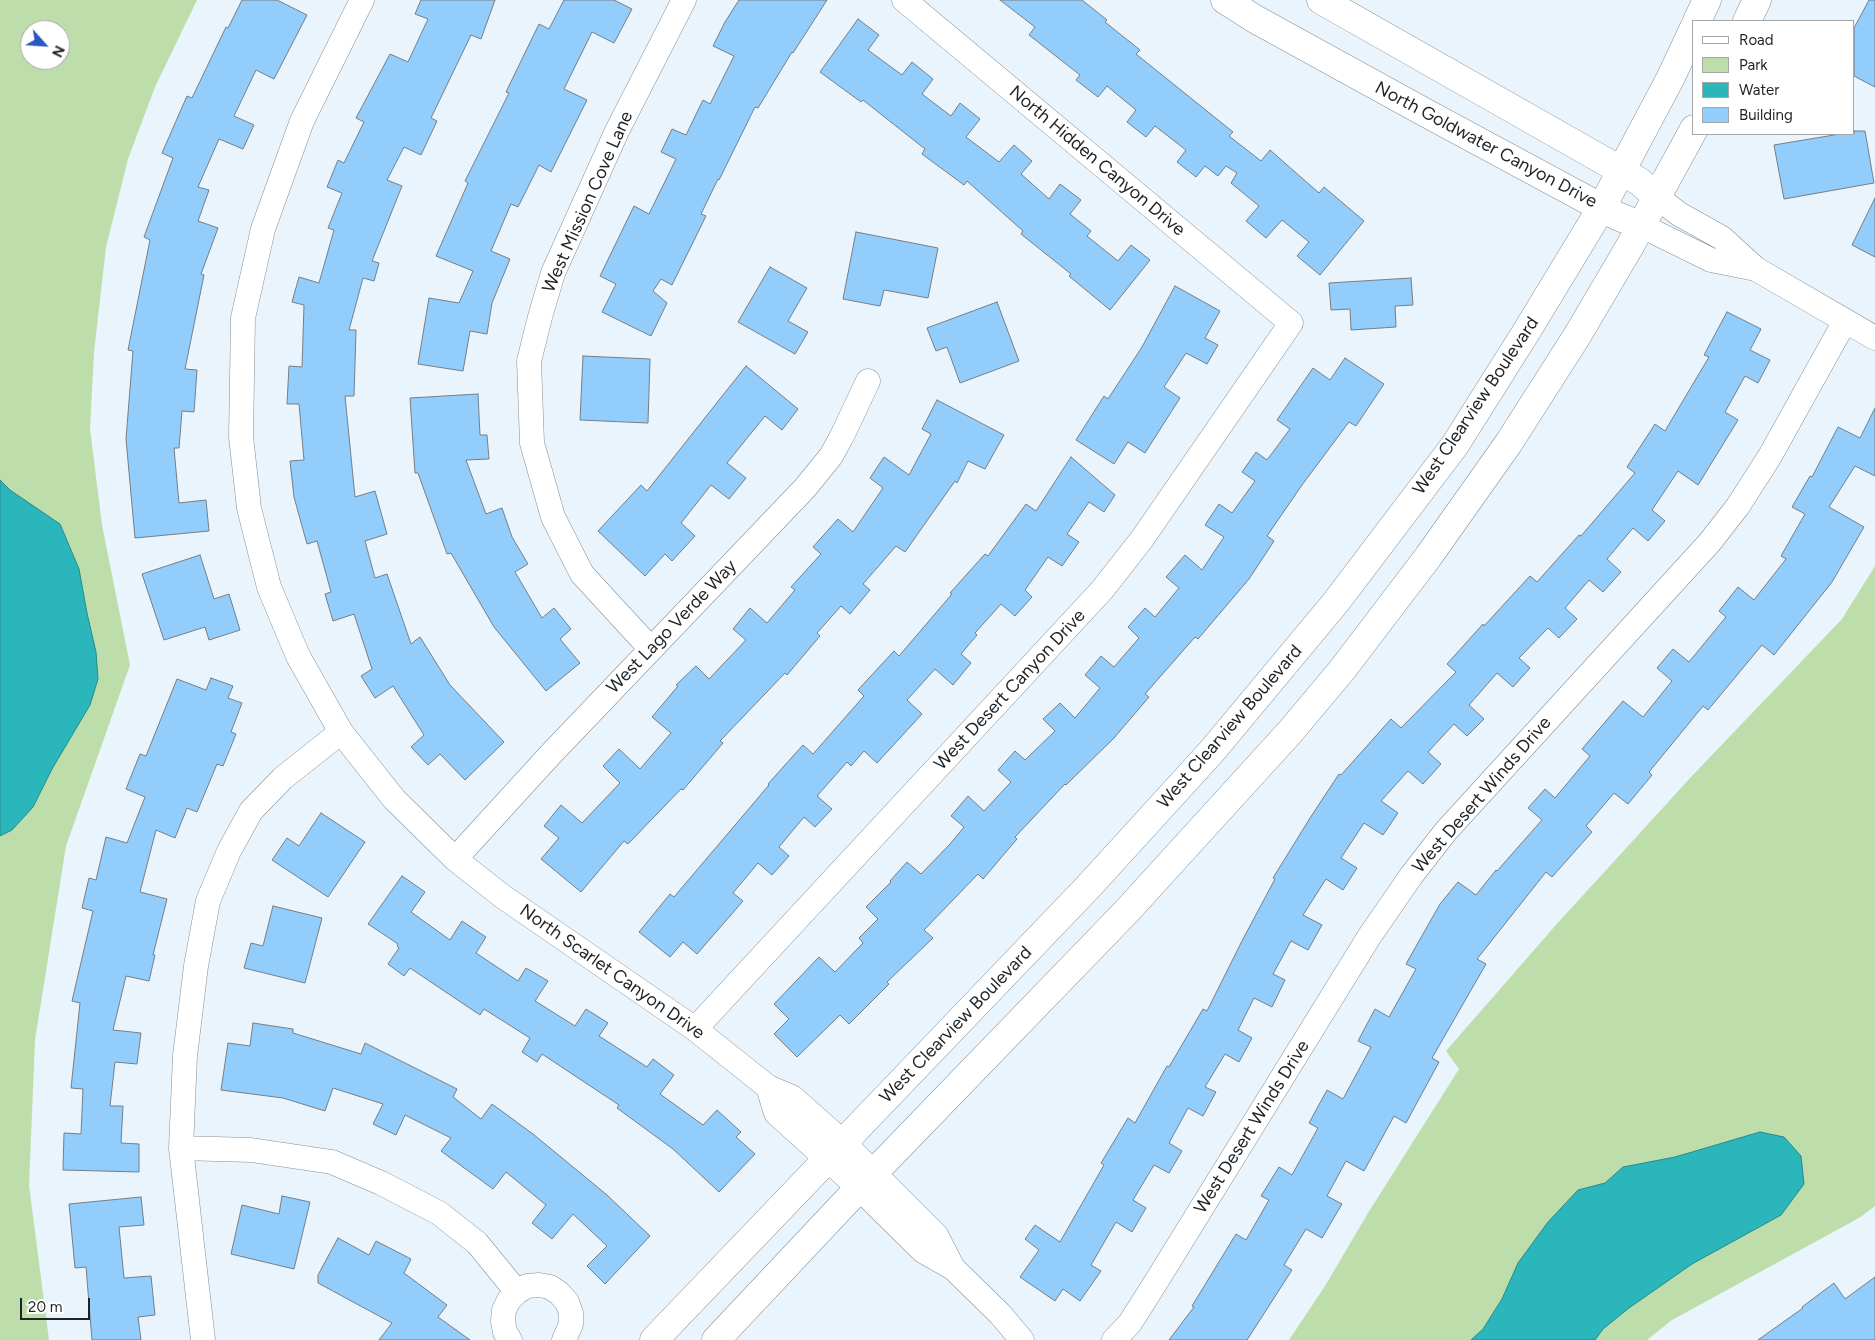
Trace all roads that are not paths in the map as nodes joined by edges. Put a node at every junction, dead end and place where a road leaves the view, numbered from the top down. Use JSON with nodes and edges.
{"nodes":[{"id":1,"x":362,"y":0,"type":"edge"},
{"id":2,"x":684,"y":0,"type":"edge"},
{"id":3,"x":904,"y":0,"type":"edge"},
{"id":4,"x":1225,"y":0,"type":"edge"},
{"id":5,"x":1321,"y":0,"type":"edge"},
{"id":6,"x":1707,"y":0,"type":"edge"},
{"id":7,"x":1756,"y":0,"type":"edge"},
{"id":8,"x":1697,"y":20,"type":"edge"},
{"id":9,"x":1747,"y":20,"type":"edge"},
{"id":10,"x":1692,"y":32,"type":"edge"},
{"id":11,"x":1692,"y":133,"type":"edge"},
{"id":12,"x":1622,"y":171,"type":"junction"},
{"id":13,"x":1657,"y":197,"type":"junction"},
{"id":14,"x":1602,"y":207,"type":"junction"},
{"id":15,"x":1642,"y":226,"type":"junction"},
{"id":16,"x":1756,"y":269,"type":"junction"},
{"id":17,"x":1845,"y":321,"type":"junction"},
{"id":18,"x":1291,"y":323,"type":"joint"},
{"id":19,"x":1875,"y":338,"type":"edge"},
{"id":20,"x":868,"y":381,"type":"dead end"},
{"id":21,"x":651,"y":649,"type":"junction"},
{"id":22,"x":341,"y":732,"type":"junction"},
{"id":23,"x":455,"y":859,"type":"junction"},
{"id":24,"x":695,"y":1028,"type":"junction"},
{"id":25,"x":181,"y":1148,"type":"junction"},
{"id":26,"x":834,"y":1151,"type":"junction"},
{"id":27,"x":866,"y":1181,"type":"junction"},
{"id":28,"x":517,"y":1292,"type":"junction"},
{"id":29,"x":202,"y":1340,"type":"edge"},
{"id":30,"x":510,"y":1340,"type":"edge"},
{"id":31,"x":564,"y":1340,"type":"edge"},
{"id":32,"x":654,"y":1340,"type":"edge"},
{"id":33,"x":716,"y":1340,"type":"edge"},
{"id":34,"x":1022,"y":1340,"type":"edge"},
{"id":35,"x":1114,"y":1340,"type":"edge"}],
"edges":[{"from":1,"to":22,"type":"street","name":"North Scarlet Canyon Drive"},
{"from":2,"to":21,"type":"street","name":"West Mission Cove Lane"},
{"from":3,"to":18,"type":"street","name":"North Hidden Canyon Drive"},
{"from":4,"to":14,"type":"street","name":"North Goldwater Canyon Drive"},
{"from":5,"to":12,"type":"street","name":"North Goldwater Canyon Drive"},
{"from":6,"to":8,"type":"street"},
{"from":7,"to":9,"type":"street"},
{"from":10,"to":12,"type":"street","name":"West Clearview Boulevard"},
{"from":11,"to":13,"type":"street"},
{"from":12,"to":13,"type":"street","name":"North Goldwater Canyon Drive"},
{"from":12,"to":14,"type":"street","name":"West Clearview Boulevard"},
{"from":13,"to":15,"type":"street"},
{"from":13,"to":16,"type":"street","name":"North Goldwater Canyon Drive"},
{"from":14,"to":15,"type":"street","name":"North Goldwater Canyon Drive"},
{"from":14,"to":26,"type":"street","name":"West Clearview Boulevard"},
{"from":15,"to":16,"type":"street","name":"North Goldwater Canyon Drive"},
{"from":15,"to":27,"type":"street"},
{"from":16,"to":17,"type":"street","name":"North Goldwater Canyon Drive"},
{"from":17,"to":19,"type":"street","name":"North Goldwater Canyon Drive"},
{"from":17,"to":35,"type":"street","name":"West Desert Winds Drive"},
{"from":18,"to":24,"type":"street","name":"West Desert Canyon Drive"},
{"from":20,"to":21,"type":"street","name":"West Lago Verde Way"},
{"from":21,"to":23,"type":"street","name":"West Lago Verde Way"},
{"from":22,"to":23,"type":"street","name":"North Scarlet Canyon Drive"},
{"from":22,"to":25,"type":"street"},
{"from":23,"to":24,"type":"street","name":"North Scarlet Canyon Drive"},
{"from":24,"to":26,"type":"street","name":"North Scarlet Canyon Drive"},
{"from":25,"to":28,"type":"street"},
{"from":25,"to":29,"type":"street"},
{"from":26,"to":27,"type":"street","name":"North Scarlet Canyon Drive"},
{"from":26,"to":32,"type":"street","name":"West Clearview Boulevard"},
{"from":27,"to":33,"type":"street"},
{"from":27,"to":34,"type":"street","name":"North Scarlet Canyon Drive"},
{"from":28,"to":30,"type":"street"},
{"from":28,"to":31,"type":"street"}]}
